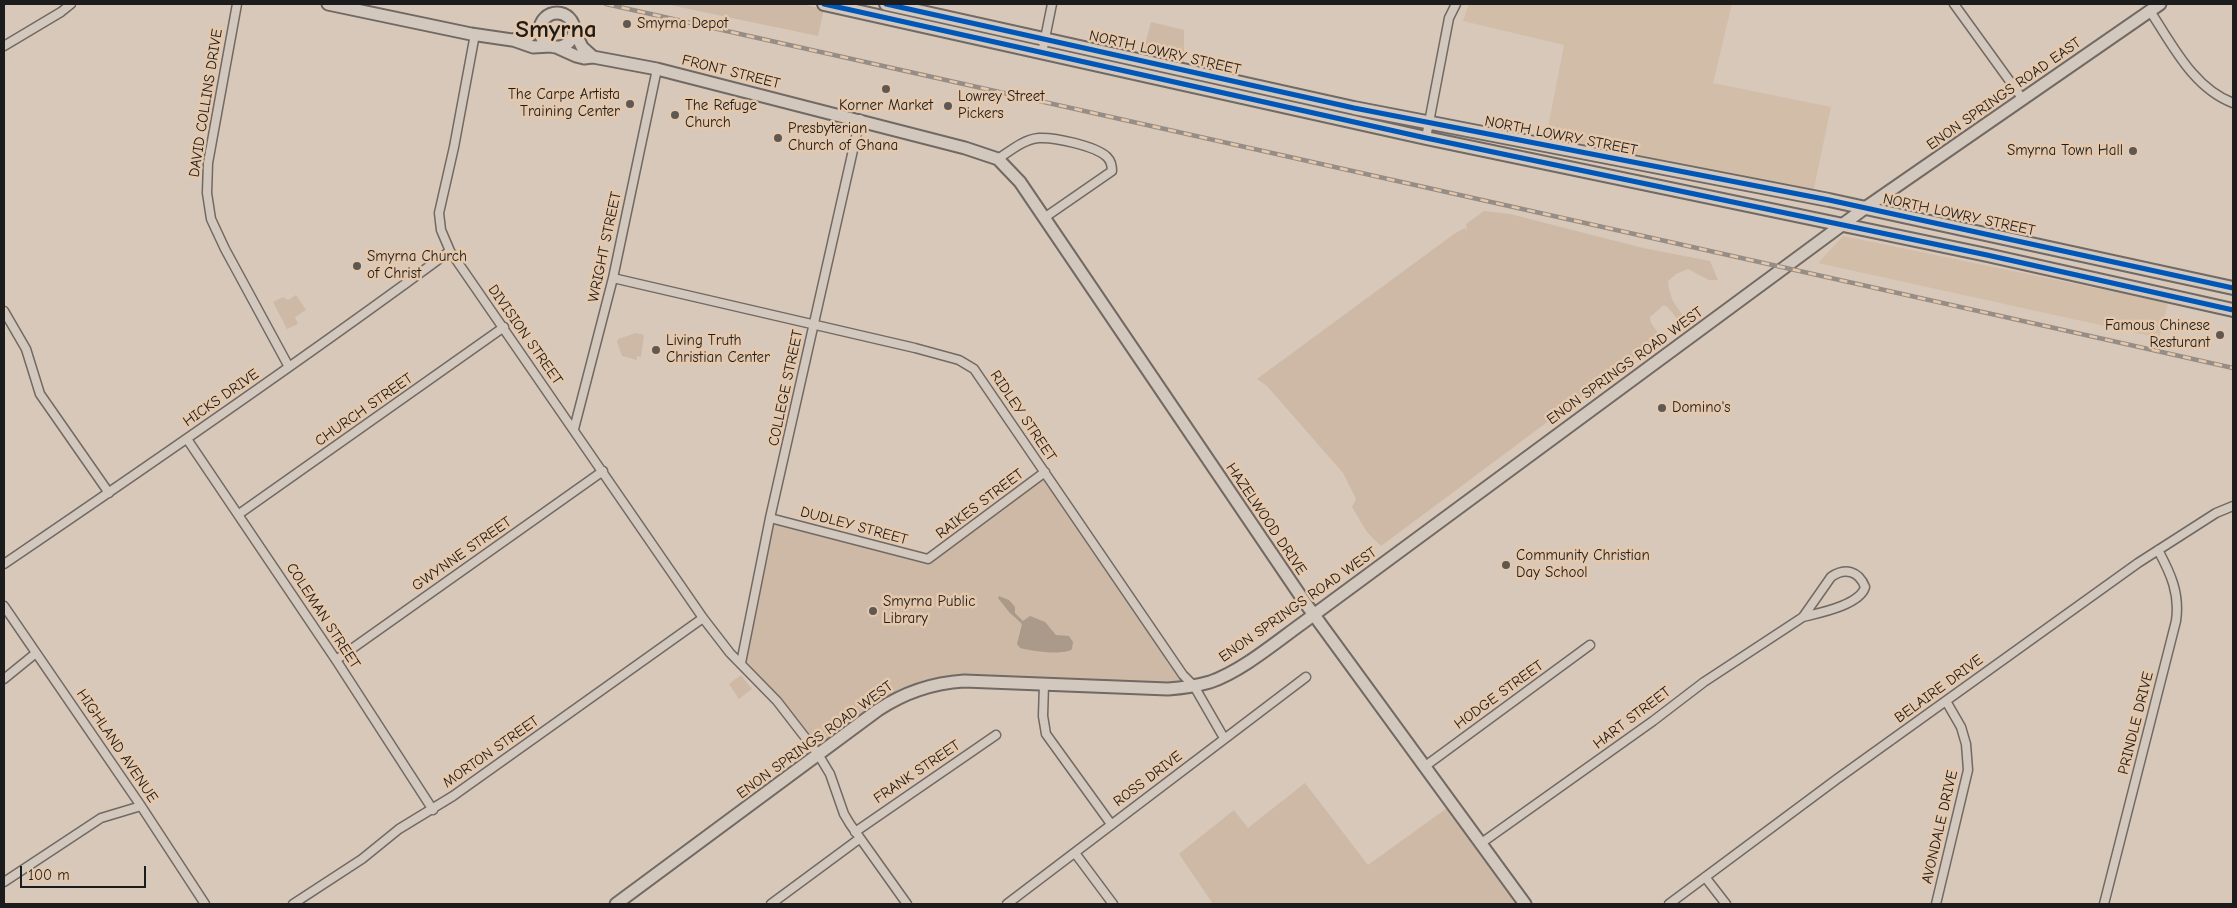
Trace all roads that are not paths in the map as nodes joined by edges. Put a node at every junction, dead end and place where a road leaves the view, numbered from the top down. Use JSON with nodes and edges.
{"nodes":[{"id":1,"x":71,"y":4,"type":"edge"},
{"id":2,"x":237,"y":4,"type":"edge"},
{"id":3,"x":328,"y":4,"type":"edge"},
{"id":4,"x":830,"y":4,"type":"edge"},
{"id":5,"x":886,"y":4,"type":"edge"},
{"id":6,"x":1052,"y":4,"type":"edge"},
{"id":7,"x":1456,"y":4,"type":"edge"},
{"id":8,"x":1954,"y":4,"type":"edge"},
{"id":9,"x":2160,"y":4,"type":"edge"},
{"id":10,"x":567,"y":9,"type":"edge"},
{"id":11,"x":2150,"y":11,"type":"junction"},
{"id":12,"x":540,"y":28,"type":"junction"},
{"id":13,"x":574,"y":30,"type":"junction"},
{"id":14,"x":476,"y":34,"type":"junction"},
{"id":15,"x":1045,"y":39,"type":"junction"},
{"id":16,"x":512,"y":40,"type":"junction"},
{"id":17,"x":4,"y":46,"type":"edge"},
{"id":18,"x":553,"y":46,"type":"junction"},
{"id":19,"x":1042,"y":53,"type":"junction"},
{"id":20,"x":593,"y":57,"type":"junction"},
{"id":21,"x":657,"y":69,"type":"junction"},
{"id":22,"x":2022,"y":98,"type":"junction"},
{"id":23,"x":2233,"y":103,"type":"edge"},
{"id":24,"x":860,"y":119,"type":"junction"},
{"id":25,"x":1429,"y":123,"type":"junction"},
{"id":26,"x":1426,"y":138,"type":"junction"},
{"id":27,"x":998,"y":160,"type":"junction"},
{"id":28,"x":1865,"y":208,"type":"junction"},
{"id":29,"x":1044,"y":218,"type":"junction"},
{"id":30,"x":1842,"y":225,"type":"junction"},
{"id":31,"x":2052,"y":247,"type":"junction"},
{"id":32,"x":450,"y":251,"type":"junction"},
{"id":33,"x":2042,"y":267,"type":"junction"},
{"id":34,"x":614,"y":278,"type":"junction"},
{"id":35,"x":2233,"y":288,"type":"edge"},
{"id":36,"x":2233,"y":310,"type":"edge"},
{"id":37,"x":4,"y":312,"type":"edge"},
{"id":38,"x":814,"y":324,"type":"junction"},
{"id":39,"x":504,"y":328,"type":"junction"},
{"id":40,"x":289,"y":366,"type":"junction"},
{"id":41,"x":574,"y":429,"type":"junction"},
{"id":42,"x":187,"y":439,"type":"junction"},
{"id":43,"x":603,"y":471,"type":"junction"},
{"id":44,"x":1045,"y":472,"type":"junction"},
{"id":45,"x":109,"y":493,"type":"junction"},
{"id":46,"x":2233,"y":506,"type":"edge"},
{"id":47,"x":239,"y":514,"type":"junction"},
{"id":48,"x":770,"y":518,"type":"junction"},
{"id":49,"x":2158,"y":550,"type":"junction"},
{"id":50,"x":932,"y":558,"type":"joint"},
{"id":51,"x":4,"y":564,"type":"edge"},
{"id":52,"x":4,"y":606,"type":"edge"},
{"id":53,"x":1314,"y":615,"type":"junction"},
{"id":54,"x":1803,"y":617,"type":"junction"},
{"id":55,"x":703,"y":618,"type":"junction"},
{"id":56,"x":1590,"y":645,"type":"dead end"},
{"id":57,"x":36,"y":653,"type":"junction"},
{"id":58,"x":336,"y":660,"type":"junction"},
{"id":59,"x":741,"y":662,"type":"junction"},
{"id":60,"x":1306,"y":677,"type":"dead end"},
{"id":61,"x":4,"y":679,"type":"edge"},
{"id":62,"x":1044,"y":684,"type":"junction"},
{"id":63,"x":1194,"y":686,"type":"junction"},
{"id":64,"x":1946,"y":701,"type":"junction"},
{"id":65,"x":996,"y":735,"type":"dead end"},
{"id":66,"x":1224,"y":738,"type":"junction"},
{"id":67,"x":818,"y":754,"type":"junction"},
{"id":68,"x":1424,"y":767,"type":"junction"},
{"id":69,"x":142,"y":806,"type":"junction"},
{"id":70,"x":433,"y":810,"type":"junction"},
{"id":71,"x":1111,"y":824,"type":"junction"},
{"id":72,"x":857,"y":835,"type":"junction"},
{"id":73,"x":1480,"y":844,"type":"junction"},
{"id":74,"x":1075,"y":852,"type":"junction"},
{"id":75,"x":1705,"y":877,"type":"junction"},
{"id":76,"x":4,"y":882,"type":"edge"},
{"id":77,"x":205,"y":904,"type":"edge"},
{"id":78,"x":293,"y":904,"type":"edge"},
{"id":79,"x":616,"y":904,"type":"edge"},
{"id":80,"x":771,"y":904,"type":"edge"},
{"id":81,"x":907,"y":904,"type":"edge"},
{"id":82,"x":1007,"y":904,"type":"edge"},
{"id":83,"x":1113,"y":904,"type":"edge"},
{"id":84,"x":1525,"y":904,"type":"edge"},
{"id":85,"x":1669,"y":904,"type":"edge"},
{"id":86,"x":1726,"y":904,"type":"edge"},
{"id":87,"x":1936,"y":904,"type":"edge"},
{"id":88,"x":2104,"y":904,"type":"edge"}],
"edges":[{"from":1,"to":17,"type":"street"},
{"from":2,"to":40,"type":"street","name":"DAVID COLLINS DRIVE"},
{"from":3,"to":14,"type":"street","name":"FRONT STREET"},
{"from":4,"to":19,"type":"main road"},
{"from":5,"to":15,"type":"main road","name":"NORTH LOWRY STREET"},
{"from":6,"to":15,"type":"street"},
{"from":7,"to":25,"type":"street"},
{"from":8,"to":22,"type":"street"},
{"from":9,"to":11,"type":"street","name":"ENON SPRINGS ROAD EAST"},
{"from":10,"to":12,"type":"street","name":"FRONT STREET"},
{"from":10,"to":13,"type":"street","name":"FRONT STREET"},
{"from":11,"to":22,"type":"street","name":"ENON SPRINGS ROAD EAST"},
{"from":11,"to":23,"type":"street"},
{"from":12,"to":16,"type":"street","name":"FRONT STREET"},
{"from":12,"to":18,"type":"street"},
{"from":13,"to":18,"type":"street"},
{"from":13,"to":20,"type":"street","name":"FRONT STREET"},
{"from":14,"to":16,"type":"street","name":"FRONT STREET"},
{"from":14,"to":32,"type":"street","name":"DIVISION STREET"},
{"from":15,"to":19,"type":"street"},
{"from":15,"to":25,"type":"main road","name":"NORTH LOWRY STREET"},
{"from":16,"to":18,"type":"street","name":"FRONT STREET"},
{"from":18,"to":20,"type":"street","name":"FRONT STREET"},
{"from":19,"to":26,"type":"main road"},
{"from":20,"to":21,"type":"street","name":"FRONT STREET"},
{"from":21,"to":24,"type":"street","name":"FRONT STREET"},
{"from":21,"to":34,"type":"street","name":"WRIGHT STREET"},
{"from":22,"to":28,"type":"street","name":"ENON SPRINGS ROAD EAST"},
{"from":24,"to":27,"type":"street","name":"HAZELWOOD DRIVE"},
{"from":24,"to":38,"type":"street","name":"COLLEGE STREET"},
{"from":25,"to":26,"type":"street"},
{"from":25,"to":28,"type":"main road","name":"NORTH LOWRY STREET"},
{"from":26,"to":30,"type":"main road"},
{"from":27,"to":29,"type":"street","name":"HAZELWOOD DRIVE"},
{"from":27,"to":29,"type":"street"},
{"from":28,"to":30,"type":"street","name":"ENON SPRINGS ROAD WEST"},
{"from":28,"to":31,"type":"main road","name":"NORTH LOWRY STREET"},
{"from":29,"to":53,"type":"street","name":"HAZELWOOD DRIVE"},
{"from":30,"to":33,"type":"main road"},
{"from":30,"to":53,"type":"street","name":"ENON SPRINGS ROAD WEST"},
{"from":31,"to":33,"type":"main road"},
{"from":31,"to":35,"type":"main road","name":"NORTH LOWRY STREET"},
{"from":32,"to":39,"type":"street","name":"DIVISION STREET"},
{"from":32,"to":40,"type":"street","name":"HICKS DRIVE"},
{"from":33,"to":36,"type":"main road"},
{"from":34,"to":38,"type":"street","name":"RIDLEY STREET"},
{"from":34,"to":41,"type":"street","name":"WRIGHT STREET"},
{"from":37,"to":45,"type":"street"},
{"from":38,"to":44,"type":"street","name":"RIDLEY STREET"},
{"from":38,"to":48,"type":"street","name":"COLLEGE STREET"},
{"from":39,"to":41,"type":"street","name":"DIVISION STREET"},
{"from":39,"to":47,"type":"street","name":"CHURCH STREET"},
{"from":40,"to":42,"type":"street","name":"HICKS DRIVE"},
{"from":41,"to":43,"type":"street","name":"DIVISION STREET"},
{"from":42,"to":45,"type":"street","name":"HICKS DRIVE"},
{"from":42,"to":47,"type":"street","name":"COLEMAN STREET"},
{"from":43,"to":55,"type":"street","name":"DIVISION STREET"},
{"from":43,"to":58,"type":"street","name":"GWYNNE STREET"},
{"from":44,"to":50,"type":"street","name":"RAIKES STREET"},
{"from":44,"to":63,"type":"street","name":"RIDLEY STREET"},
{"from":45,"to":51,"type":"street","name":"HICKS DRIVE"},
{"from":46,"to":49,"type":"street","name":"BELAIRE DRIVE"},
{"from":47,"to":58,"type":"street","name":"COLEMAN STREET"},
{"from":48,"to":50,"type":"street","name":"DUDLEY STREET"},
{"from":48,"to":59,"type":"street","name":"COLLEGE STREET"},
{"from":49,"to":64,"type":"street","name":"BELAIRE DRIVE"},
{"from":49,"to":88,"type":"street","name":"PRINDLE DRIVE"},
{"from":52,"to":57,"type":"street","name":"HIGHLAND AVENUE"},
{"from":53,"to":63,"type":"street","name":"ENON SPRINGS ROAD WEST"},
{"from":53,"to":68,"type":"street","name":"HAZELWOOD DRIVE"},
{"from":54,"to":54,"type":"street","name":"HART STREET"},
{"from":54,"to":73,"type":"street","name":"HART STREET"},
{"from":55,"to":59,"type":"street"},
{"from":55,"to":70,"type":"street","name":"MORTON STREET"},
{"from":56,"to":68,"type":"street","name":"HODGE STREET"},
{"from":57,"to":61,"type":"street"},
{"from":57,"to":69,"type":"street","name":"HIGHLAND AVENUE"},
{"from":58,"to":70,"type":"street","name":"COLEMAN STREET"},
{"from":59,"to":67,"type":"street"},
{"from":60,"to":66,"type":"street","name":"ROSS DRIVE"},
{"from":62,"to":63,"type":"street","name":"ENON SPRINGS ROAD WEST"},
{"from":62,"to":67,"type":"street","name":"ENON SPRINGS ROAD WEST"},
{"from":62,"to":71,"type":"street"},
{"from":63,"to":66,"type":"street","name":"RIDLEY STREET"},
{"from":64,"to":75,"type":"street","name":"BELAIRE DRIVE"},
{"from":64,"to":87,"type":"street","name":"AVONDALE DRIVE"},
{"from":65,"to":72,"type":"street","name":"FRANK STREET"},
{"from":66,"to":71,"type":"street","name":"ROSS DRIVE"},
{"from":67,"to":72,"type":"street"},
{"from":67,"to":79,"type":"street","name":"ENON SPRINGS ROAD WEST"},
{"from":68,"to":73,"type":"street","name":"HAZELWOOD DRIVE"},
{"from":69,"to":76,"type":"street"},
{"from":69,"to":77,"type":"street","name":"HIGHLAND AVENUE"},
{"from":70,"to":78,"type":"street","name":"MORTON STREET"},
{"from":71,"to":74,"type":"street","name":"ROSS DRIVE"},
{"from":72,"to":80,"type":"street","name":"FRANK STREET"},
{"from":72,"to":81,"type":"street"},
{"from":73,"to":84,"type":"street","name":"HAZELWOOD DRIVE"},
{"from":74,"to":82,"type":"street","name":"ROSS DRIVE"},
{"from":74,"to":83,"type":"street"},
{"from":75,"to":85,"type":"street","name":"BELAIRE DRIVE"},
{"from":75,"to":86,"type":"street"}]}
